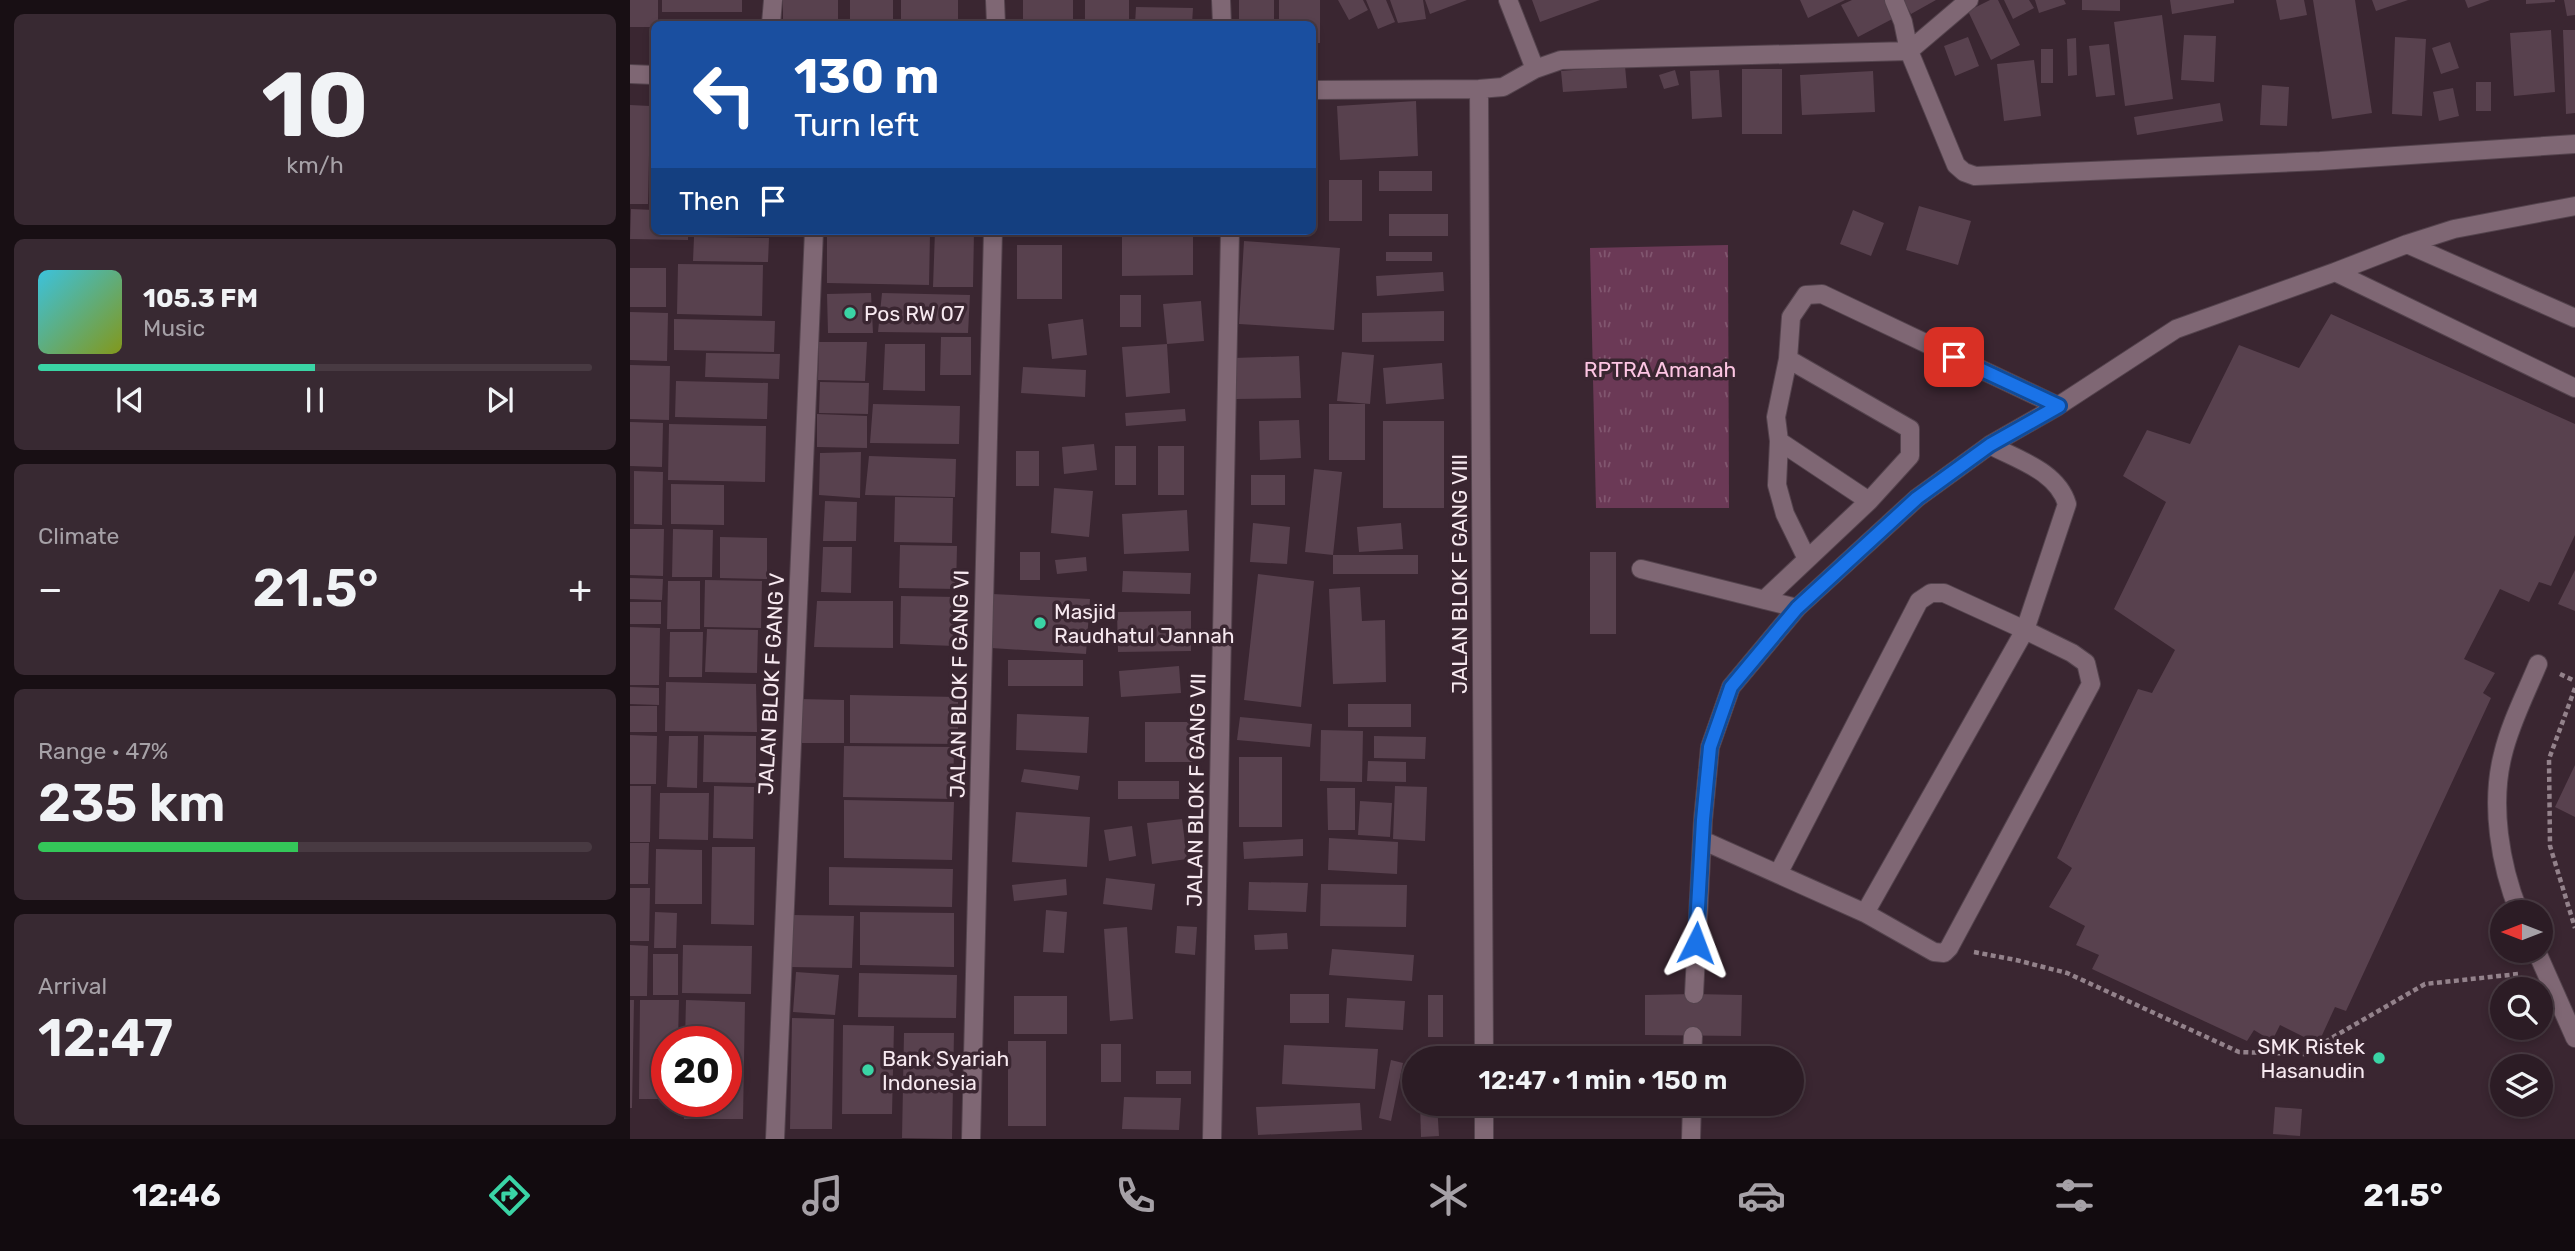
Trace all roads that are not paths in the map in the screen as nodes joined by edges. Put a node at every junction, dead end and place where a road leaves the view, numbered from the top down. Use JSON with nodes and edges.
{"nodes":[{"id":1,"x":773,"y":0,"type":"edge"},
{"id":2,"x":995,"y":0,"type":"edge"},
{"id":3,"x":1221,"y":0,"type":"edge"},
{"id":4,"x":1508,"y":0,"type":"edge"},
{"id":5,"x":1894,"y":0,"type":"edge"},
{"id":6,"x":1969,"y":0,"type":"edge"},
{"id":7,"x":771,"y":21,"type":"edge"},
{"id":8,"x":996,"y":21,"type":"edge"},
{"id":9,"x":1222,"y":21,"type":"edge"},
{"id":10,"x":1909,"y":51,"type":"junction"},
{"id":11,"x":1535,"y":69,"type":"junction"},
{"id":12,"x":630,"y":74,"type":"edge"},
{"id":13,"x":651,"y":75,"type":"edge"},
{"id":14,"x":1479,"y":89,"type":"junction"},
{"id":15,"x":1316,"y":90,"type":"edge"},
{"id":16,"x":2575,"y":144,"type":"edge"},
{"id":17,"x":2575,"y":206,"type":"edge"},
{"id":18,"x":814,"y":235,"type":"edge"},
{"id":19,"x":993,"y":235,"type":"edge"},
{"id":20,"x":1230,"y":235,"type":"edge"},
{"id":21,"x":2407,"y":244,"type":"junction"},
{"id":22,"x":2335,"y":272,"type":"junction"},
{"id":23,"x":2575,"y":318,"type":"edge"},
{"id":24,"x":1788,"y":359,"type":"junction"},
{"id":25,"x":2575,"y":387,"type":"edge"},
{"id":26,"x":2059,"y":406,"type":"junction"},
{"id":27,"x":1779,"y":441,"type":"junction"},
{"id":28,"x":1990,"y":445,"type":"junction"},
{"id":29,"x":1869,"y":501,"type":"junction"},
{"id":30,"x":1807,"y":559,"type":"junction"},
{"id":31,"x":1641,"y":569,"type":"dead end"},
{"id":32,"x":1764,"y":600,"type":"junction"},
{"id":33,"x":1797,"y":608,"type":"junction"},
{"id":34,"x":2025,"y":630,"type":"junction"},
{"id":35,"x":2538,"y":664,"type":"dead end"},
{"id":36,"x":1702,"y":840,"type":"junction"},
{"id":37,"x":1777,"y":874,"type":"junction"},
{"id":38,"x":2514,"y":900,"type":"edge"},
{"id":39,"x":1865,"y":913,"type":"junction"},
{"id":40,"x":2541,"y":963,"type":"edge"},
{"id":41,"x":1694,"y":994,"type":"dead end"},
{"id":42,"x":1693,"y":1036,"type":"dead end"},
{"id":43,"x":2575,"y":1038,"type":"edge"},
{"id":44,"x":1484,"y":1046,"type":"edge"},
{"id":45,"x":1693,"y":1046,"type":"edge"},
{"id":46,"x":1484,"y":1116,"type":"edge"},
{"id":47,"x":1692,"y":1116,"type":"edge"},
{"id":48,"x":775,"y":1139,"type":"edge"},
{"id":49,"x":971,"y":1139,"type":"edge"},
{"id":50,"x":1212,"y":1139,"type":"edge"},
{"id":51,"x":1484,"y":1139,"type":"edge"},
{"id":52,"x":1691,"y":1139,"type":"edge"}],
"edges":[{"from":1,"to":7,"type":"street"},
{"from":2,"to":8,"type":"street"},
{"from":3,"to":9,"type":"street"},
{"from":4,"to":11,"type":"street"},
{"from":5,"to":10,"type":"street"},
{"from":6,"to":10,"type":"street"},
{"from":10,"to":11,"type":"street"},
{"from":10,"to":16,"type":"street"},
{"from":11,"to":14,"type":"street"},
{"from":12,"to":13,"type":"street"},
{"from":14,"to":15,"type":"street"},
{"from":14,"to":44,"type":"street","name":"JALAN BLOK F GANG VIII"},
{"from":17,"to":21,"type":"street"},
{"from":18,"to":48,"type":"street","name":"JALAN BLOK F GANG V"},
{"from":19,"to":49,"type":"street","name":"JALAN BLOK F GANG VI"},
{"from":20,"to":50,"type":"street","name":"JALAN BLOK F GANG VII"},
{"from":21,"to":22,"type":"street"},
{"from":21,"to":23,"type":"street"},
{"from":22,"to":25,"type":"street"},
{"from":22,"to":26,"type":"street"},
{"from":24,"to":26,"type":"street"},
{"from":24,"to":27,"type":"street"},
{"from":24,"to":29,"type":"street"},
{"from":26,"to":28,"type":"street"},
{"from":27,"to":29,"type":"street"},
{"from":27,"to":30,"type":"street"},
{"from":28,"to":33,"type":"street"},
{"from":28,"to":34,"type":"street"},
{"from":29,"to":30,"type":"street"},
{"from":30,"to":32,"type":"street"},
{"from":31,"to":32,"type":"street"},
{"from":32,"to":33,"type":"street"},
{"from":33,"to":36,"type":"street"},
{"from":34,"to":37,"type":"street"},
{"from":34,"to":39,"type":"street"},
{"from":34,"to":39,"type":"street"},
{"from":35,"to":38,"type":"street"},
{"from":36,"to":37,"type":"street"},
{"from":36,"to":41,"type":"street"},
{"from":37,"to":39,"type":"street"},
{"from":40,"to":43,"type":"street"},
{"from":42,"to":45,"type":"street"},
{"from":46,"to":51,"type":"street"},
{"from":47,"to":52,"type":"street"}]}
